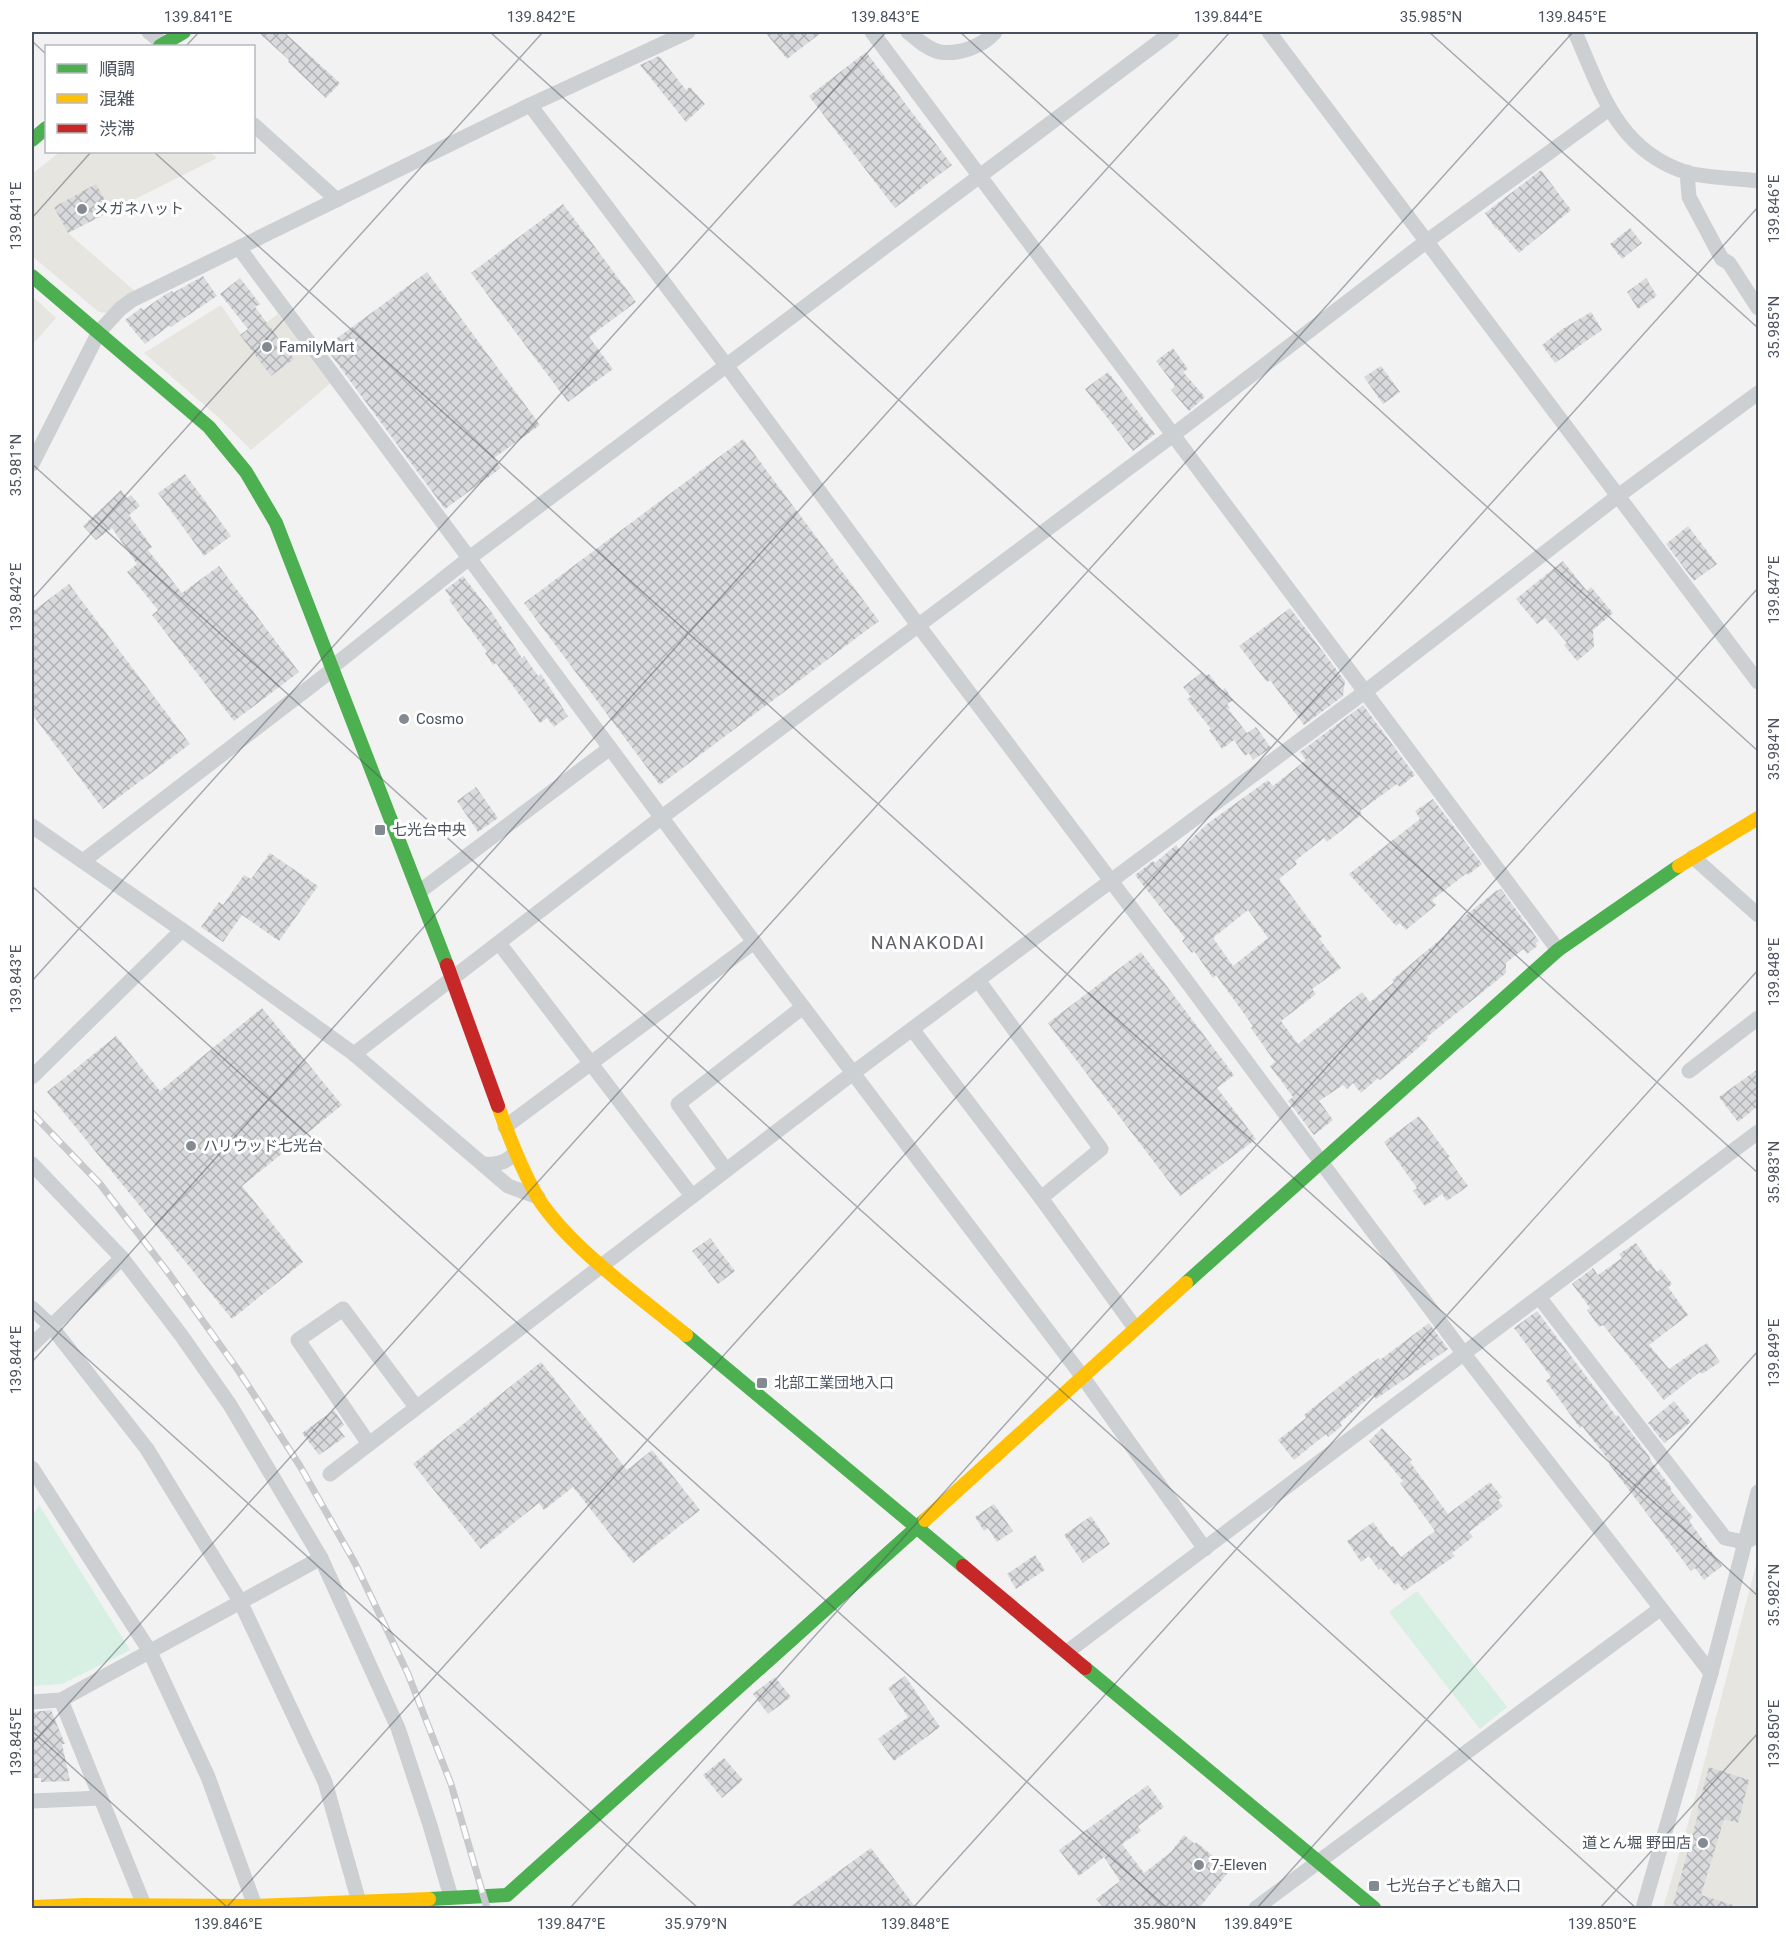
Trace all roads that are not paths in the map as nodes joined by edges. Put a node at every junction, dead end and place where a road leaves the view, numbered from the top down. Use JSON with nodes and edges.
{"nodes":[{"id":1,"x":150,"y":32,"type":"edge"},
{"id":2,"x":184,"y":32,"type":"edge"},
{"id":3,"x":688,"y":32,"type":"edge"},
{"id":4,"x":872,"y":32,"type":"edge"},
{"id":5,"x":908,"y":32,"type":"edge"},
{"id":6,"x":995,"y":32,"type":"edge"},
{"id":7,"x":1172,"y":32,"type":"edge"},
{"id":8,"x":1269,"y":32,"type":"edge"},
{"id":9,"x":1575,"y":32,"type":"edge"},
{"id":10,"x":162,"y":45,"type":"edge"},
{"id":11,"x":164,"y":45,"type":"edge"},
{"id":12,"x":530,"y":105,"type":"junction"},
{"id":13,"x":1609,"y":110,"type":"junction"},
{"id":14,"x":255,"y":126,"type":"edge"},
{"id":15,"x":45,"y":129,"type":"edge"},
{"id":16,"x":32,"y":141,"type":"edge"},
{"id":17,"x":1687,"y":172,"type":"junction"},
{"id":18,"x":979,"y":178,"type":"junction"},
{"id":19,"x":1758,"y":181,"type":"edge"},
{"id":20,"x":337,"y":200,"type":"junction"},
{"id":21,"x":1427,"y":241,"type":"junction"},
{"id":22,"x":239,"y":248,"type":"junction"},
{"id":23,"x":32,"y":276,"type":"edge"},
{"id":24,"x":1758,"y":308,"type":"edge"},
{"id":25,"x":99,"y":332,"type":"junction"},
{"id":26,"x":726,"y":365,"type":"junction"},
{"id":27,"x":1758,"y":393,"type":"edge"},
{"id":28,"x":1173,"y":435,"type":"junction"},
{"id":29,"x":32,"y":464,"type":"edge"},
{"id":30,"x":1618,"y":496,"type":"junction"},
{"id":31,"x":468,"y":559,"type":"junction"},
{"id":32,"x":918,"y":625,"type":"junction"},
{"id":33,"x":332,"y":669,"type":"junction"},
{"id":34,"x":1758,"y":682,"type":"edge"},
{"id":35,"x":1366,"y":691,"type":"junction"},
{"id":36,"x":610,"y":748,"type":"junction"},
{"id":37,"x":662,"y":817,"type":"junction"},
{"id":38,"x":1758,"y":818,"type":"edge"},
{"id":39,"x":32,"y":826,"type":"edge"},
{"id":40,"x":1693,"y":857,"type":"junction"},
{"id":41,"x":83,"y":861,"type":"junction"},
{"id":42,"x":1111,"y":881,"type":"junction"},
{"id":43,"x":419,"y":892,"type":"junction"},
{"id":44,"x":1758,"y":915,"type":"edge"},
{"id":45,"x":182,"y":930,"type":"junction"},
{"id":46,"x":754,"y":942,"type":"junction"},
{"id":47,"x":499,"y":943,"type":"junction"},
{"id":48,"x":1558,"y":950,"type":"junction"},
{"id":49,"x":452,"y":979,"type":"junction"},
{"id":50,"x":978,"y":980,"type":"junction"},
{"id":51,"x":803,"y":1007,"type":"junction"},
{"id":52,"x":1758,"y":1018,"type":"edge"},
{"id":53,"x":912,"y":1029,"type":"junction"},
{"id":54,"x":354,"y":1054,"type":"junction"},
{"id":55,"x":590,"y":1064,"type":"junction"},
{"id":56,"x":1689,"y":1071,"type":"dead end"},
{"id":57,"x":853,"y":1073,"type":"junction"},
{"id":58,"x":32,"y":1077,"type":"edge"},
{"id":59,"x":505,"y":1126,"type":"junction"},
{"id":60,"x":1758,"y":1132,"type":"edge"},
{"id":61,"x":515,"y":1153,"type":"junction"},
{"id":62,"x":1321,"y":1160,"type":"junction"},
{"id":63,"x":32,"y":1164,"type":"edge"},
{"id":64,"x":483,"y":1164,"type":"junction"},
{"id":65,"x":726,"y":1170,"type":"junction"},
{"id":66,"x":692,"y":1196,"type":"junction"},
{"id":67,"x":538,"y":1197,"type":"junction"},
{"id":68,"x":1041,"y":1197,"type":"junction"},
{"id":69,"x":122,"y":1258,"type":"junction"},
{"id":70,"x":602,"y":1265,"type":"junction"},
{"id":71,"x":1539,"y":1298,"type":"junction"},
{"id":72,"x":32,"y":1308,"type":"edge"},
{"id":73,"x":51,"y":1326,"type":"junction"},
{"id":74,"x":1135,"y":1328,"type":"junction"},
{"id":75,"x":32,"y":1344,"type":"edge"},
{"id":76,"x":1464,"y":1354,"type":"junction"},
{"id":77,"x":1082,"y":1376,"type":"junction"},
{"id":78,"x":416,"y":1407,"type":"junction"},
{"id":79,"x":369,"y":1444,"type":"junction"},
{"id":80,"x":330,"y":1474,"type":"dead end"},
{"id":81,"x":34,"y":1478,"type":"edge"},
{"id":82,"x":1758,"y":1492,"type":"edge"},
{"id":83,"x":918,"y":1527,"type":"junction"},
{"id":84,"x":1758,"y":1536,"type":"edge"},
{"id":85,"x":1744,"y":1542,"type":"junction"},
{"id":86,"x":1205,"y":1549,"type":"junction"},
{"id":87,"x":321,"y":1558,"type":"junction"},
{"id":88,"x":240,"y":1602,"type":"junction"},
{"id":89,"x":1660,"y":1609,"type":"junction"},
{"id":90,"x":149,"y":1650,"type":"junction"},
{"id":91,"x":1067,"y":1652,"type":"junction"},
{"id":92,"x":1711,"y":1672,"type":"junction"},
{"id":93,"x":62,"y":1700,"type":"junction"},
{"id":94,"x":32,"y":1702,"type":"edge"},
{"id":95,"x":100,"y":1798,"type":"junction"},
{"id":96,"x":32,"y":1801,"type":"edge"},
{"id":97,"x":1320,"y":1863,"type":"junction"},
{"id":98,"x":451,"y":1897,"type":"junction"},
{"id":99,"x":359,"y":1902,"type":"junction"},
{"id":100,"x":144,"y":1905,"type":"junction"},
{"id":101,"x":255,"y":1906,"type":"junction"},
{"id":102,"x":32,"y":1907,"type":"edge"},
{"id":103,"x":84,"y":1907,"type":"edge"},
{"id":104,"x":1256,"y":1908,"type":"edge"},
{"id":105,"x":1374,"y":1908,"type":"edge"},
{"id":106,"x":1642,"y":1908,"type":"edge"}],
"edges":[{"from":1,"to":10,"type":"street"},
{"from":2,"to":11,"type":"street"},
{"from":3,"to":12,"type":"street"},
{"from":4,"to":18,"type":"street"},
{"from":5,"to":6,"type":"street"},
{"from":7,"to":18,"type":"street"},
{"from":8,"to":21,"type":"street"},
{"from":9,"to":13,"type":"street"},
{"from":12,"to":20,"type":"street"},
{"from":12,"to":26,"type":"street"},
{"from":13,"to":17,"type":"street"},
{"from":13,"to":21,"type":"street"},
{"from":14,"to":20,"type":"street"},
{"from":15,"to":16,"type":"street"},
{"from":17,"to":19,"type":"street"},
{"from":17,"to":24,"type":"street"},
{"from":18,"to":26,"type":"street"},
{"from":18,"to":28,"type":"street"},
{"from":20,"to":22,"type":"street"},
{"from":21,"to":28,"type":"street"},
{"from":21,"to":30,"type":"street"},
{"from":22,"to":25,"type":"street"},
{"from":22,"to":31,"type":"street"},
{"from":23,"to":25,"type":"street"},
{"from":25,"to":29,"type":"street"},
{"from":25,"to":33,"type":"street"},
{"from":26,"to":31,"type":"street"},
{"from":26,"to":32,"type":"street"},
{"from":27,"to":30,"type":"street"},
{"from":28,"to":32,"type":"street"},
{"from":28,"to":35,"type":"street"},
{"from":30,"to":34,"type":"street"},
{"from":30,"to":35,"type":"street"},
{"from":31,"to":33,"type":"street"},
{"from":31,"to":36,"type":"street"},
{"from":32,"to":37,"type":"street"},
{"from":32,"to":42,"type":"street"},
{"from":33,"to":41,"type":"street"},
{"from":33,"to":43,"type":"street"},
{"from":35,"to":42,"type":"street"},
{"from":35,"to":48,"type":"street"},
{"from":36,"to":37,"type":"street"},
{"from":36,"to":43,"type":"street"},
{"from":37,"to":46,"type":"street"},
{"from":37,"to":47,"type":"street"},
{"from":38,"to":40,"type":"street"},
{"from":39,"to":41,"type":"street"},
{"from":40,"to":44,"type":"street"},
{"from":40,"to":48,"type":"street"},
{"from":41,"to":45,"type":"street"},
{"from":42,"to":50,"type":"street"},
{"from":42,"to":62,"type":"street"},
{"from":43,"to":49,"type":"street"},
{"from":45,"to":54,"type":"street"},
{"from":45,"to":58,"type":"street"},
{"from":46,"to":51,"type":"street"},
{"from":46,"to":55,"type":"street"},
{"from":47,"to":49,"type":"street"},
{"from":47,"to":55,"type":"street"},
{"from":48,"to":62,"type":"street"},
{"from":49,"to":54,"type":"street"},
{"from":49,"to":59,"type":"street"},
{"from":50,"to":53,"type":"street"},
{"from":50,"to":68,"type":"street"},
{"from":51,"to":57,"type":"street"},
{"from":51,"to":65,"type":"street"},
{"from":52,"to":56,"type":"street"},
{"from":53,"to":57,"type":"street"},
{"from":53,"to":68,"type":"street"},
{"from":54,"to":64,"type":"street"},
{"from":55,"to":59,"type":"street"},
{"from":55,"to":66,"type":"street"},
{"from":57,"to":65,"type":"street"},
{"from":57,"to":77,"type":"street"},
{"from":59,"to":61,"type":"street"},
{"from":60,"to":71,"type":"street"},
{"from":61,"to":64,"type":"street"},
{"from":61,"to":67,"type":"street"},
{"from":62,"to":74,"type":"street"},
{"from":62,"to":76,"type":"street"},
{"from":63,"to":69,"type":"street"},
{"from":64,"to":67,"type":"street"},
{"from":65,"to":66,"type":"street"},
{"from":66,"to":70,"type":"street"},
{"from":67,"to":70,"type":"street"},
{"from":68,"to":74,"type":"street"},
{"from":69,"to":73,"type":"street"},
{"from":69,"to":87,"type":"street"},
{"from":70,"to":78,"type":"street"},
{"from":70,"to":83,"type":"street"},
{"from":71,"to":76,"type":"street"},
{"from":71,"to":85,"type":"street"},
{"from":72,"to":73,"type":"street"},
{"from":73,"to":75,"type":"street"},
{"from":73,"to":88,"type":"street"},
{"from":74,"to":77,"type":"street"},
{"from":76,"to":86,"type":"street"},
{"from":76,"to":89,"type":"street"},
{"from":77,"to":83,"type":"street"},
{"from":77,"to":86,"type":"street"},
{"from":78,"to":79,"type":"street"},
{"from":78,"to":79,"type":"street"},
{"from":79,"to":80,"type":"street"},
{"from":81,"to":90,"type":"street"},
{"from":82,"to":85,"type":"street"},
{"from":83,"to":91,"type":"street"},
{"from":83,"to":98,"type":"street"},
{"from":84,"to":85,"type":"street"},
{"from":85,"to":92,"type":"street"},
{"from":86,"to":91,"type":"street"},
{"from":87,"to":88,"type":"street"},
{"from":87,"to":98,"type":"street"},
{"from":88,"to":90,"type":"street"},
{"from":88,"to":99,"type":"street"},
{"from":89,"to":92,"type":"street"},
{"from":89,"to":97,"type":"street"},
{"from":90,"to":93,"type":"street"},
{"from":90,"to":101,"type":"street"},
{"from":91,"to":97,"type":"street"},
{"from":92,"to":106,"type":"street"},
{"from":93,"to":94,"type":"street"},
{"from":93,"to":95,"type":"street"},
{"from":95,"to":96,"type":"street"},
{"from":95,"to":100,"type":"street"},
{"from":97,"to":104,"type":"street"},
{"from":97,"to":105,"type":"street"},
{"from":98,"to":99,"type":"street"},
{"from":99,"to":101,"type":"street"},
{"from":100,"to":101,"type":"street"},
{"from":100,"to":103,"type":"street"},
{"from":102,"to":103,"type":"street"}]}
